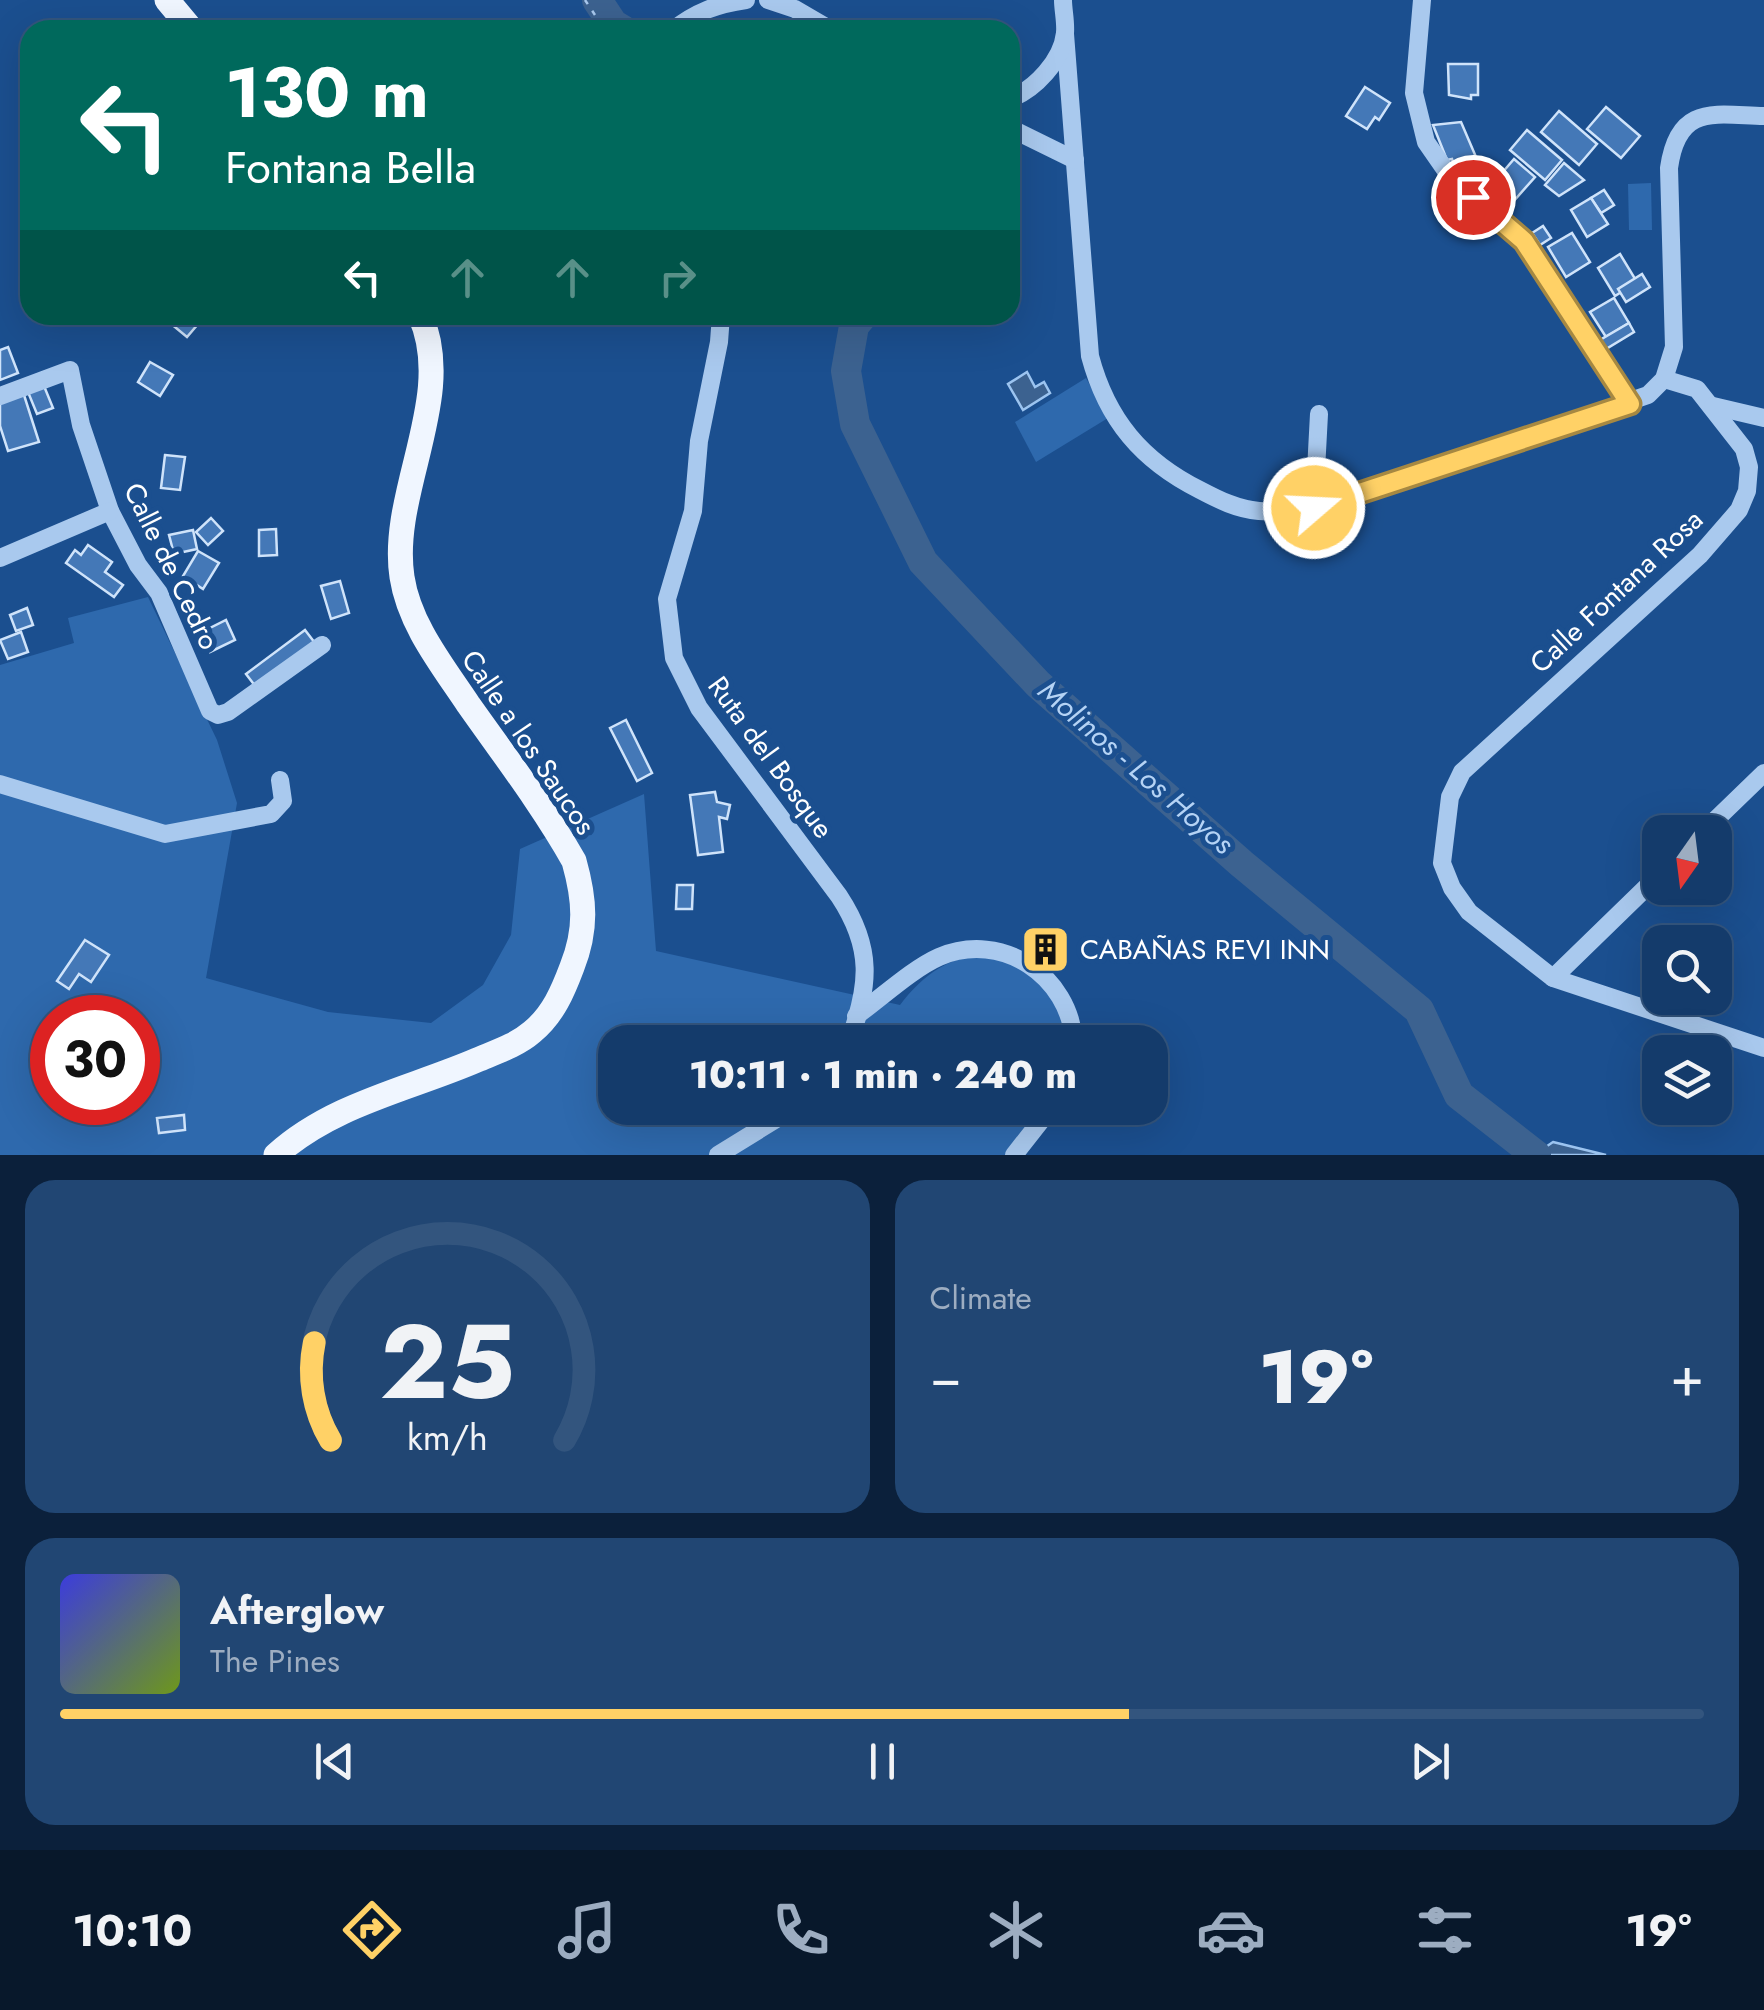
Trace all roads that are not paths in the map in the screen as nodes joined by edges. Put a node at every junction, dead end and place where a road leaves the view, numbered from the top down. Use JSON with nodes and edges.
{"nodes":[{"id":1,"x":167,"y":0,"type":"edge"},
{"id":2,"x":746,"y":0,"type":"edge"},
{"id":3,"x":768,"y":0,"type":"edge"},
{"id":4,"x":1063,"y":0,"type":"edge"},
{"id":5,"x":1422,"y":0,"type":"edge"},
{"id":6,"x":184,"y":20,"type":"edge"},
{"id":7,"x":685,"y":20,"type":"edge"},
{"id":8,"x":814,"y":20,"type":"edge"},
{"id":9,"x":1065,"y":34,"type":"junction"},
{"id":10,"x":1020,"y":93,"type":"edge"},
{"id":11,"x":1764,"y":116,"type":"edge"},
{"id":12,"x":1020,"y":133,"type":"edge"},
{"id":13,"x":1075,"y":160,"type":"junction"},
{"id":14,"x":423,"y":325,"type":"edge"},
{"id":15,"x":720,"y":325,"type":"edge"},
{"id":16,"x":1664,"y":379,"type":"junction"},
{"id":17,"x":0,"y":396,"type":"edge"},
{"id":18,"x":1630,"y":404,"type":"junction"},
{"id":19,"x":1714,"y":406,"type":"junction"},
{"id":20,"x":1319,"y":414,"type":"dead end"},
{"id":21,"x":1764,"y":418,"type":"edge"},
{"id":22,"x":1314,"y":508,"type":"junction"},
{"id":23,"x":110,"y":511,"type":"junction"},
{"id":24,"x":0,"y":558,"type":"edge"},
{"id":25,"x":322,"y":646,"type":"dead end"},
{"id":26,"x":1764,"y":773,"type":"edge"},
{"id":27,"x":280,"y":780,"type":"dead end"},
{"id":28,"x":0,"y":784,"type":"edge"},
{"id":29,"x":1720,"y":815,"type":"edge"},
{"id":30,"x":1642,"y":891,"type":"edge"},
{"id":31,"x":1553,"y":978,"type":"junction"},
{"id":32,"x":856,"y":1016,"type":"junction"},
{"id":33,"x":853,"y":1025,"type":"edge"},
{"id":34,"x":1071,"y":1025,"type":"edge"},
{"id":35,"x":1764,"y":1048,"type":"edge"},
{"id":36,"x":767,"y":1125,"type":"edge"},
{"id":37,"x":1038,"y":1125,"type":"edge"},
{"id":38,"x":276,"y":1155,"type":"edge"},
{"id":39,"x":718,"y":1155,"type":"edge"},
{"id":40,"x":1014,"y":1155,"type":"edge"}],
"edges":[{"from":1,"to":6,"type":"main road"},
{"from":2,"to":7,"type":"street"},
{"from":3,"to":8,"type":"street"},
{"from":4,"to":9,"type":"street"},
{"from":5,"to":18,"type":"street"},
{"from":9,"to":10,"type":"street"},
{"from":9,"to":13,"type":"street"},
{"from":11,"to":16,"type":"street"},
{"from":12,"to":13,"type":"street"},
{"from":13,"to":22,"type":"street"},
{"from":14,"to":38,"type":"main road","name":"Calle a los Saucos"},
{"from":15,"to":32,"type":"street","name":"Ruta del Bosque"},
{"from":16,"to":18,"type":"street"},
{"from":16,"to":19,"type":"street","name":"Calle Fontana Rosa"},
{"from":17,"to":23,"type":"street","name":"Calle de Cedro"},
{"from":18,"to":22,"type":"street"},
{"from":19,"to":21,"type":"street"},
{"from":19,"to":31,"type":"street","name":"Calle Fontana Rosa"},
{"from":20,"to":22,"type":"street"},
{"from":23,"to":24,"type":"street"},
{"from":23,"to":25,"type":"street","name":"Calle de Cedro"},
{"from":26,"to":29,"type":"street"},
{"from":27,"to":28,"type":"street"},
{"from":30,"to":31,"type":"street"},
{"from":31,"to":35,"type":"street","name":"Calle Fontana Rosa"},
{"from":32,"to":33,"type":"street","name":"Ruta del Bosque"},
{"from":32,"to":34,"type":"street"},
{"from":36,"to":39,"type":"street"},
{"from":37,"to":40,"type":"street"}]}
